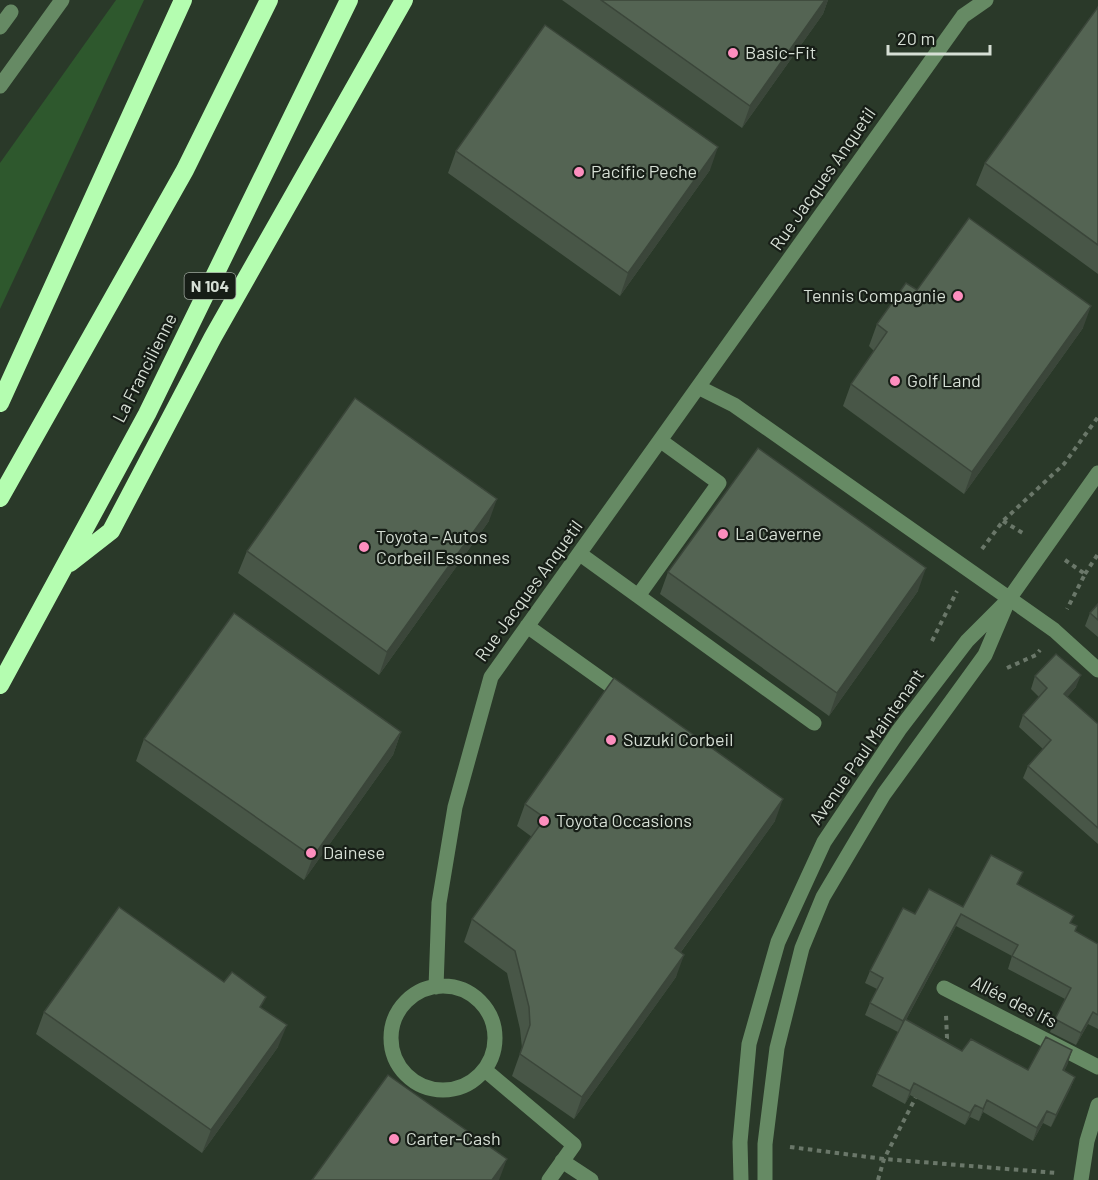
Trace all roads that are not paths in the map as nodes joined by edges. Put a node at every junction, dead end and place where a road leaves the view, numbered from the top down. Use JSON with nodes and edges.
{"nodes":[{"id":1,"x":62,"y":0,"type":"edge"},
{"id":2,"x":183,"y":0,"type":"edge"},
{"id":3,"x":269,"y":0,"type":"edge"},
{"id":4,"x":349,"y":0,"type":"edge"},
{"id":5,"x":404,"y":0,"type":"edge"},
{"id":6,"x":986,"y":0,"type":"edge"},
{"id":7,"x":11,"y":12,"type":"dead end"},
{"id":8,"x":0,"y":27,"type":"edge"},
{"id":9,"x":0,"y":86,"type":"edge"},
{"id":10,"x":699,"y":388,"type":"junction"},
{"id":11,"x":0,"y":403,"type":"edge"},
{"id":12,"x":661,"y":441,"type":"junction"},
{"id":13,"x":1098,"y":473,"type":"edge"},
{"id":14,"x":0,"y":498,"type":"edge"},
{"id":15,"x":580,"y":554,"type":"junction"},
{"id":16,"x":63,"y":568,"type":"junction"},
{"id":17,"x":638,"y":596,"type":"junction"},
{"id":18,"x":1009,"y":598,"type":"junction"},
{"id":19,"x":528,"y":626,"type":"junction"},
{"id":20,"x":1098,"y":670,"type":"edge"},
{"id":21,"x":0,"y":685,"type":"edge"},
{"id":22,"x":639,"y":705,"type":"edge"},
{"id":23,"x":814,"y":723,"type":"dead end"},
{"id":24,"x":436,"y":987,"type":"junction"},
{"id":25,"x":944,"y":988,"type":"road end"},
{"id":26,"x":1098,"y":1067,"type":"edge"},
{"id":27,"x":485,"y":1070,"type":"junction"},
{"id":28,"x":1098,"y":1105,"type":"edge"},
{"id":29,"x":562,"y":1161,"type":"junction"},
{"id":30,"x":1082,"y":1177,"type":"edge"},
{"id":31,"x":549,"y":1180,"type":"edge"},
{"id":32,"x":591,"y":1180,"type":"edge"},
{"id":33,"x":741,"y":1180,"type":"edge"},
{"id":34,"x":765,"y":1180,"type":"edge"}],
"edges":[{"from":1,"to":9,"type":"street"},
{"from":2,"to":11,"type":"highway"},
{"from":3,"to":14,"type":"highway"},
{"from":4,"to":16,"type":"highway","name":"La Francilienne","number":"N 104"},
{"from":5,"to":16,"type":"highway"},
{"from":6,"to":10,"type":"street","name":"Rue Jacques Anquetil"},
{"from":7,"to":8,"type":"street"},
{"from":10,"to":12,"type":"street","name":"Rue Jacques Anquetil"},
{"from":10,"to":18,"type":"street"},
{"from":12,"to":15,"type":"street","name":"Rue Jacques Anquetil"},
{"from":12,"to":17,"type":"street"},
{"from":13,"to":18,"type":"street","name":"Avenue Paul Maintenant"},
{"from":15,"to":17,"type":"street"},
{"from":15,"to":19,"type":"street","name":"Rue Jacques Anquetil"},
{"from":16,"to":21,"type":"highway","name":"La Francilienne","number":"N 104"},
{"from":17,"to":23,"type":"street"},
{"from":18,"to":20,"type":"street"},
{"from":18,"to":33,"type":"street","name":"Avenue Paul Maintenant"},
{"from":18,"to":34,"type":"street","name":"Avenue Paul Maintenant"},
{"from":19,"to":22,"type":"street"},
{"from":19,"to":24,"type":"street","name":"Rue Jacques Anquetil"},
{"from":24,"to":27,"type":"street"},
{"from":24,"to":27,"type":"street"},
{"from":25,"to":26,"type":"street","name":"Allée des Ifs"},
{"from":27,"to":29,"type":"street"},
{"from":28,"to":30,"type":"street"},
{"from":29,"to":31,"type":"street"},
{"from":29,"to":32,"type":"street"}]}
